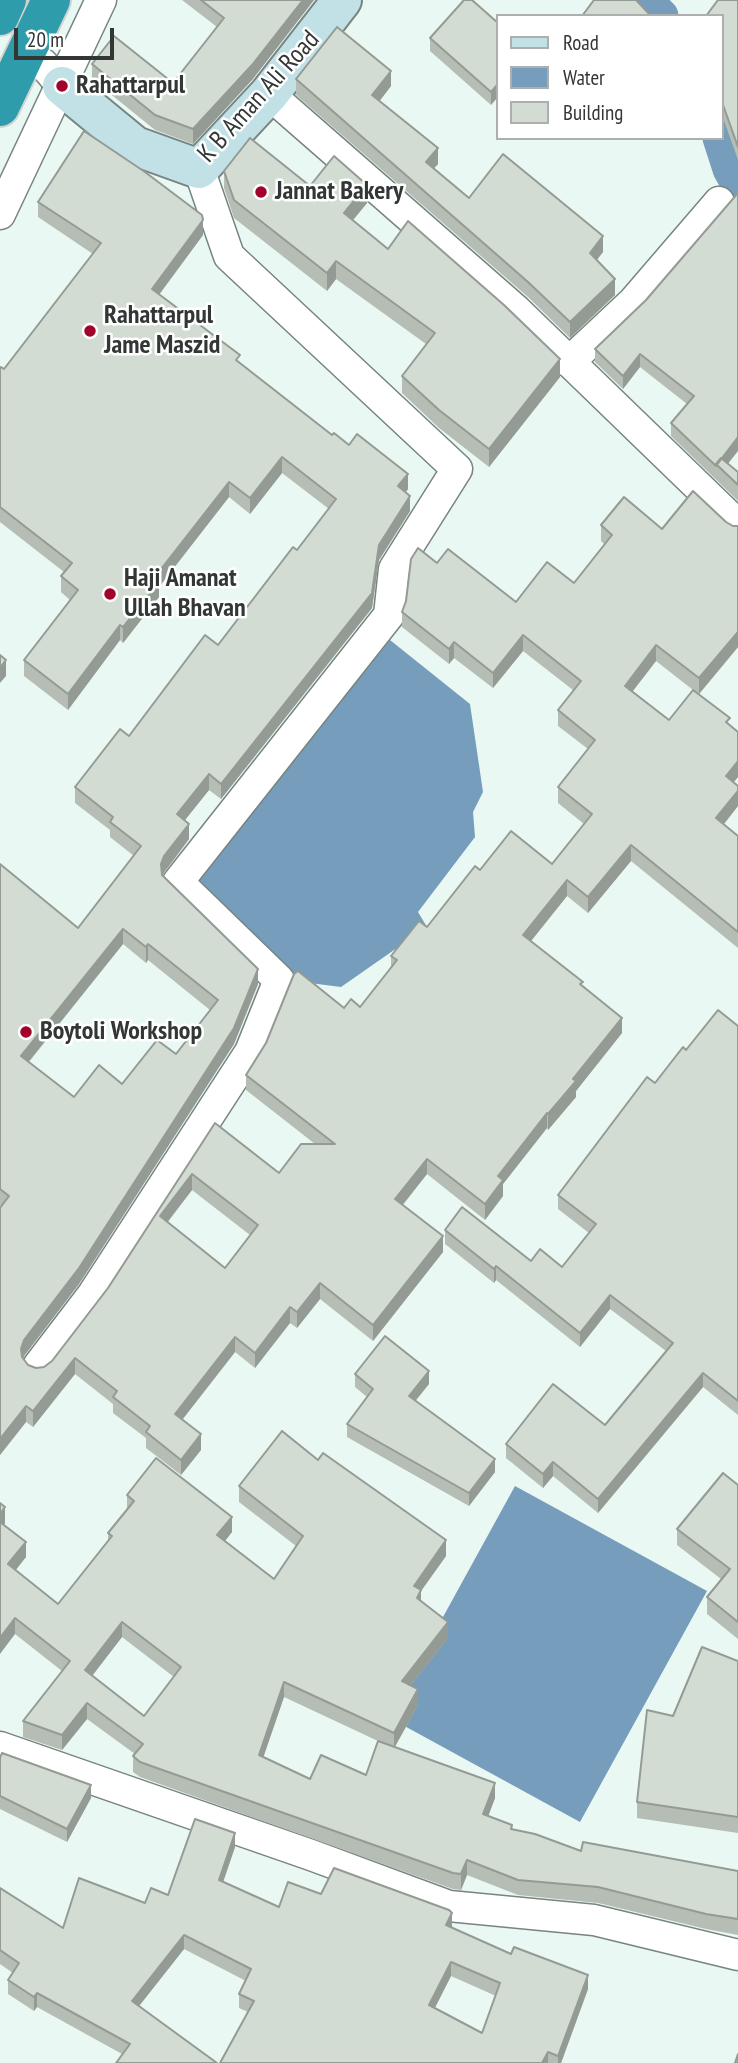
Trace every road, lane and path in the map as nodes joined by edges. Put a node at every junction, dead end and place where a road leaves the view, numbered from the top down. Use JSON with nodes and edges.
{"nodes":[{"id":1,"x":7,"y":0,"type":"edge"},
{"id":2,"x":51,"y":0,"type":"edge"},
{"id":3,"x":101,"y":0,"type":"edge"},
{"id":4,"x":342,"y":0,"type":"edge"},
{"id":5,"x":0,"y":16,"type":"edge"},
{"id":6,"x":53,"y":75,"type":"junction"},
{"id":7,"x":269,"y":94,"type":"junction"},
{"id":8,"x":0,"y":107,"type":"edge"},
{"id":9,"x":199,"y":169,"type":"junction"},
{"id":10,"x":719,"y":202,"type":"dead end"},
{"id":11,"x":0,"y":214,"type":"edge"},
{"id":12,"x":569,"y":362,"type":"junction"},
{"id":13,"x":738,"y":525,"type":"edge"},
{"id":14,"x":38,"y":1366,"type":"edge"},
{"id":15,"x":0,"y":1747,"type":"edge"},
{"id":16,"x":738,"y":1955,"type":"edge"}],
"edges":[{"from":1,"to":5,"type":"highway"},
{"from":2,"to":8,"type":"highway"},
{"from":3,"to":6,"type":"street"},
{"from":4,"to":7,"type":"street","name":"K B Aman Ali Road"},
{"from":6,"to":9,"type":"street","name":"K B Aman Ali Road"},
{"from":6,"to":11,"type":"street"},
{"from":7,"to":9,"type":"street","name":"K B Aman Ali Road"},
{"from":7,"to":12,"type":"street"},
{"from":9,"to":14,"type":"street"},
{"from":10,"to":12,"type":"street"},
{"from":12,"to":13,"type":"street"},
{"from":15,"to":16,"type":"street"}]}
